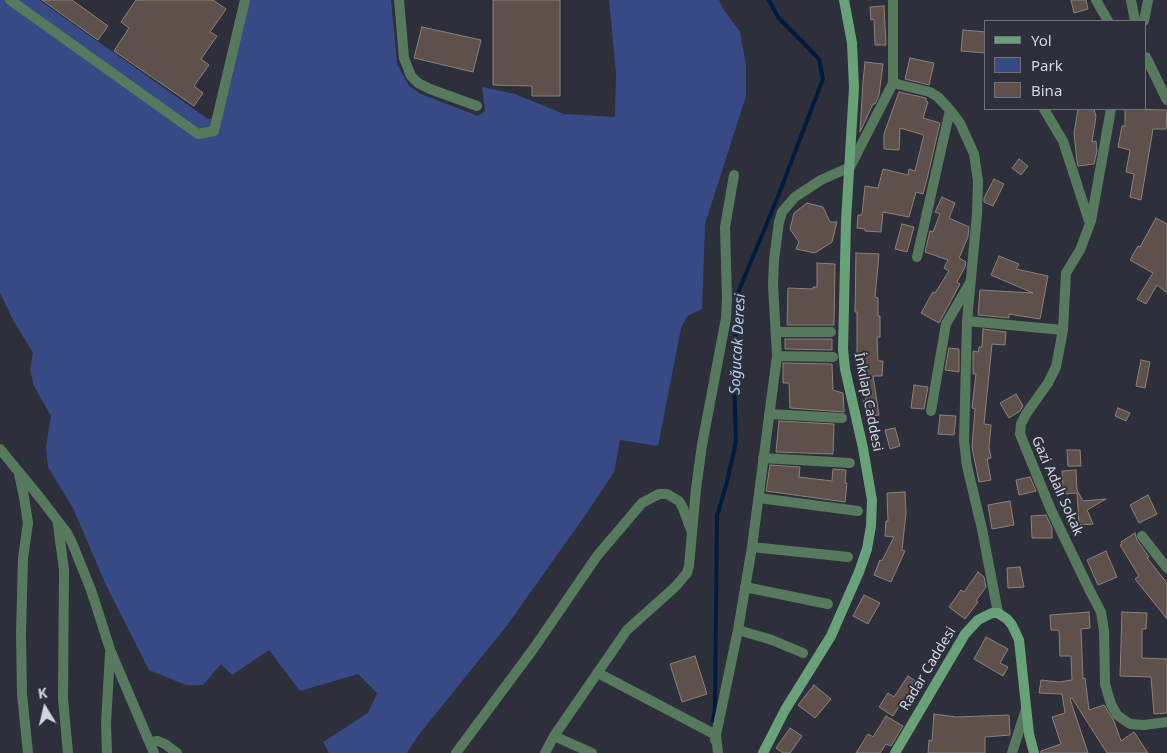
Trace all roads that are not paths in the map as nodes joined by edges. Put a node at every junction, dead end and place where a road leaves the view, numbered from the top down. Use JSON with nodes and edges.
{"nodes":[{"id":1,"x":10,"y":0,"type":"edge"},
{"id":2,"x":245,"y":0,"type":"edge"},
{"id":3,"x":399,"y":0,"type":"edge"},
{"id":4,"x":844,"y":0,"type":"edge"},
{"id":5,"x":892,"y":0,"type":"edge"},
{"id":6,"x":1096,"y":0,"type":"edge"},
{"id":7,"x":1131,"y":0,"type":"edge"},
{"id":8,"x":1148,"y":0,"type":"edge"},
{"id":9,"x":1107,"y":20,"type":"edge"},
{"id":10,"x":1135,"y":20,"type":"edge"},
{"id":11,"x":1144,"y":20,"type":"edge"},
{"id":12,"x":1147,"y":59,"type":"edge"},
{"id":13,"x":893,"y":83,"type":"junction"},
{"id":14,"x":1167,"y":100,"type":"edge"},
{"id":15,"x":477,"y":106,"type":"dead end"},
{"id":16,"x":950,"y":110,"type":"junction"},
{"id":17,"x":1045,"y":110,"type":"edge"},
{"id":18,"x":1111,"y":110,"type":"edge"},
{"id":19,"x":850,"y":168,"type":"junction"},
{"id":20,"x":734,"y":175,"type":"dead end"},
{"id":21,"x":1090,"y":224,"type":"junction"},
{"id":22,"x":917,"y":257,"type":"dead end"},
{"id":23,"x":972,"y":280,"type":"junction"},
{"id":24,"x":967,"y":321,"type":"junction"},
{"id":25,"x":1063,"y":330,"type":"junction"},
{"id":26,"x":777,"y":332,"type":"junction"},
{"id":27,"x":831,"y":332,"type":"dead end"},
{"id":28,"x":777,"y":356,"type":"junction"},
{"id":29,"x":833,"y":357,"type":"dead end"},
{"id":30,"x":931,"y":411,"type":"dead end"},
{"id":31,"x":769,"y":414,"type":"junction"},
{"id":32,"x":842,"y":418,"type":"dead end"},
{"id":33,"x":0,"y":449,"type":"edge"},
{"id":34,"x":763,"y":458,"type":"junction"},
{"id":35,"x":850,"y":463,"type":"dead end"},
{"id":36,"x":18,"y":471,"type":"junction"},
{"id":37,"x":759,"y":498,"type":"junction"},
{"id":38,"x":858,"y":511,"type":"dead end"},
{"id":39,"x":58,"y":522,"type":"junction"},
{"id":40,"x":692,"y":533,"type":"junction"},
{"id":41,"x":1142,"y":536,"type":"dead end"},
{"id":42,"x":752,"y":547,"type":"junction"},
{"id":43,"x":848,"y":557,"type":"dead end"},
{"id":44,"x":1167,"y":568,"type":"edge"},
{"id":45,"x":745,"y":587,"type":"junction"},
{"id":46,"x":828,"y":604,"type":"dead end"},
{"id":47,"x":998,"y":613,"type":"junction"},
{"id":48,"x":738,"y":630,"type":"junction"},
{"id":49,"x":111,"y":652,"type":"junction"},
{"id":50,"x":803,"y":653,"type":"dead end"},
{"id":51,"x":598,"y":672,"type":"junction"},
{"id":52,"x":1027,"y":708,"type":"junction"},
{"id":53,"x":1167,"y":722,"type":"edge"},
{"id":54,"x":716,"y":735,"type":"junction"},
{"id":55,"x":554,"y":736,"type":"junction"},
{"id":56,"x":150,"y":742,"type":"junction"},
{"id":57,"x":28,"y":753,"type":"edge"},
{"id":58,"x":68,"y":753,"type":"edge"},
{"id":59,"x":106,"y":753,"type":"edge"},
{"id":60,"x":154,"y":753,"type":"edge"},
{"id":61,"x":177,"y":753,"type":"edge"},
{"id":62,"x":456,"y":753,"type":"edge"},
{"id":63,"x":545,"y":753,"type":"edge"},
{"id":64,"x":592,"y":753,"type":"edge"},
{"id":65,"x":714,"y":753,"type":"edge"},
{"id":66,"x":718,"y":753,"type":"edge"},
{"id":67,"x":763,"y":753,"type":"edge"},
{"id":68,"x":895,"y":753,"type":"edge"},
{"id":69,"x":1012,"y":753,"type":"edge"},
{"id":70,"x":1034,"y":753,"type":"edge"}],
"edges":[{"from":1,"to":2,"type":"street"},
{"from":3,"to":15,"type":"street"},
{"from":4,"to":19,"type":"street","name":"İnkılap Caddesi"},
{"from":5,"to":13,"type":"street"},
{"from":6,"to":9,"type":"street"},
{"from":7,"to":10,"type":"street"},
{"from":8,"to":11,"type":"street"},
{"from":12,"to":14,"type":"street"},
{"from":13,"to":16,"type":"street"},
{"from":13,"to":19,"type":"street"},
{"from":16,"to":22,"type":"street"},
{"from":16,"to":23,"type":"street"},
{"from":17,"to":21,"type":"street"},
{"from":18,"to":21,"type":"street","name":"Gazi Adalı Sokak"},
{"from":19,"to":26,"type":"street"},
{"from":19,"to":67,"type":"street","name":"İnkılap Caddesi"},
{"from":20,"to":40,"type":"street"},
{"from":21,"to":25,"type":"street","name":"Gazi Adalı Sokak"},
{"from":23,"to":24,"type":"street"},
{"from":23,"to":30,"type":"street"},
{"from":24,"to":25,"type":"street"},
{"from":24,"to":47,"type":"street"},
{"from":25,"to":53,"type":"street","name":"Gazi Adalı Sokak"},
{"from":26,"to":27,"type":"street"},
{"from":26,"to":28,"type":"street"},
{"from":28,"to":29,"type":"street"},
{"from":28,"to":31,"type":"street"},
{"from":31,"to":32,"type":"street"},
{"from":31,"to":34,"type":"street"},
{"from":33,"to":36,"type":"street"},
{"from":34,"to":35,"type":"street"},
{"from":34,"to":37,"type":"street"},
{"from":36,"to":39,"type":"street"},
{"from":36,"to":57,"type":"street"},
{"from":37,"to":38,"type":"street"},
{"from":37,"to":42,"type":"street"},
{"from":39,"to":49,"type":"street"},
{"from":39,"to":58,"type":"street"},
{"from":40,"to":51,"type":"street"},
{"from":40,"to":62,"type":"street"},
{"from":41,"to":44,"type":"street"},
{"from":42,"to":43,"type":"street"},
{"from":42,"to":45,"type":"street"},
{"from":45,"to":46,"type":"street"},
{"from":45,"to":48,"type":"street"},
{"from":47,"to":52,"type":"street"},
{"from":47,"to":68,"type":"street","name":"Radar Caddesi"},
{"from":48,"to":50,"type":"street"},
{"from":48,"to":54,"type":"street"},
{"from":49,"to":56,"type":"street"},
{"from":49,"to":59,"type":"street"},
{"from":51,"to":54,"type":"street"},
{"from":51,"to":55,"type":"street"},
{"from":52,"to":69,"type":"street"},
{"from":52,"to":70,"type":"street"},
{"from":54,"to":65,"type":"street"},
{"from":54,"to":66,"type":"street"},
{"from":55,"to":63,"type":"street"},
{"from":55,"to":64,"type":"street"},
{"from":56,"to":60,"type":"street"},
{"from":56,"to":61,"type":"street"}]}
